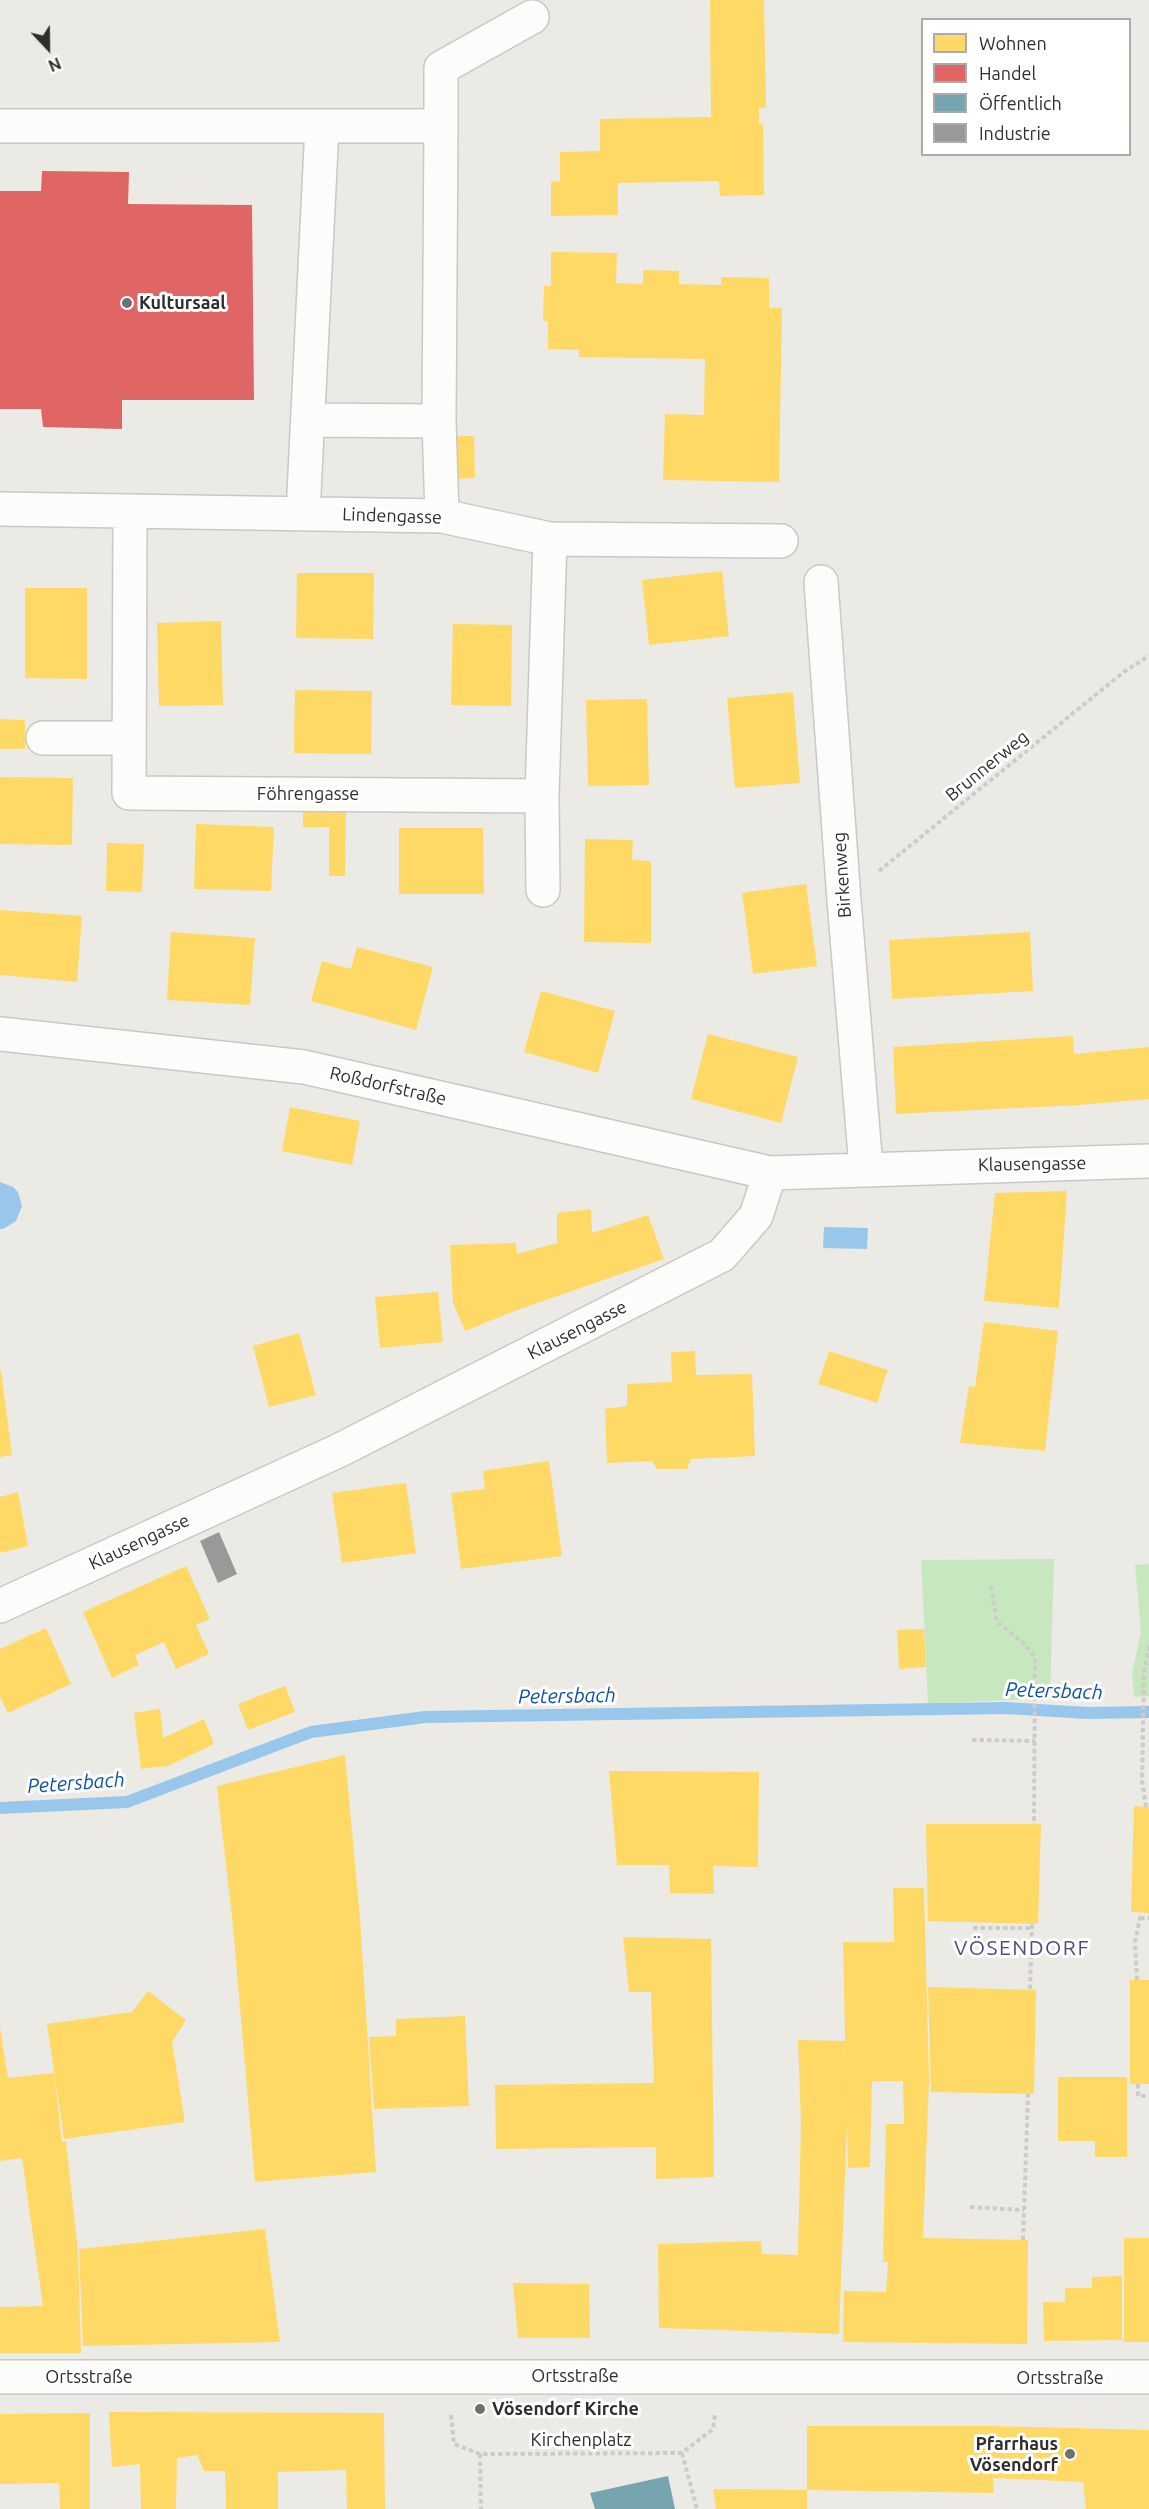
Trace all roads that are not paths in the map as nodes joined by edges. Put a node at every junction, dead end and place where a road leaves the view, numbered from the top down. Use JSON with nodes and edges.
{"nodes":[{"id":1,"x":532,"y":17,"type":"dead end"},
{"id":2,"x":0,"y":126,"type":"edge"},
{"id":3,"x":321,"y":126,"type":"junction"},
{"id":4,"x":441,"y":126,"type":"junction"},
{"id":5,"x":308,"y":420,"type":"junction"},
{"id":6,"x":439,"y":421,"type":"junction"},
{"id":7,"x":0,"y":509,"type":"edge"},
{"id":8,"x":130,"y":511,"type":"junction"},
{"id":9,"x":303,"y":514,"type":"junction"},
{"id":10,"x":442,"y":516,"type":"junction"},
{"id":11,"x":550,"y":539,"type":"junction"},
{"id":12,"x":781,"y":541,"type":"dead end"},
{"id":13,"x":821,"y":582,"type":"dead end"},
{"id":14,"x":43,"y":738,"type":"dead end"},
{"id":15,"x":129,"y":738,"type":"junction"},
{"id":16,"x":542,"y":796,"type":"junction"},
{"id":17,"x":543,"y":890,"type":"dead end"},
{"id":18,"x":0,"y":1034,"type":"edge"},
{"id":19,"x":1149,"y":1161,"type":"edge"},
{"id":20,"x":867,"y":1168,"type":"junction"},
{"id":21,"x":770,"y":1173,"type":"junction"},
{"id":22,"x":0,"y":1606,"type":"edge"},
{"id":23,"x":0,"y":2377,"type":"edge"},
{"id":24,"x":1149,"y":2377,"type":"edge"}],
"edges":[{"from":1,"to":4,"type":"street"},
{"from":2,"to":3,"type":"street"},
{"from":3,"to":4,"type":"street"},
{"from":3,"to":5,"type":"street"},
{"from":4,"to":6,"type":"street"},
{"from":5,"to":6,"type":"street"},
{"from":5,"to":9,"type":"street"},
{"from":6,"to":10,"type":"street"},
{"from":7,"to":8,"type":"street","name":"Lindengasse"},
{"from":8,"to":9,"type":"street","name":"Lindengasse"},
{"from":8,"to":15,"type":"street","name":"Föhrengasse"},
{"from":9,"to":10,"type":"street","name":"Lindengasse"},
{"from":10,"to":11,"type":"street","name":"Lindengasse"},
{"from":11,"to":12,"type":"street","name":"Lindengasse"},
{"from":11,"to":16,"type":"street"},
{"from":13,"to":20,"type":"street","name":"Birkenweg"},
{"from":14,"to":15,"type":"street"},
{"from":15,"to":16,"type":"street","name":"Föhrengasse"},
{"from":16,"to":17,"type":"street"},
{"from":18,"to":21,"type":"street","name":"Roßdorfstraße"},
{"from":19,"to":20,"type":"street","name":"Klausengasse"},
{"from":20,"to":21,"type":"street","name":"Klausengasse"},
{"from":21,"to":22,"type":"street","name":"Klausengasse"},
{"from":23,"to":24,"type":"street","name":"Ortsstraße"}]}
